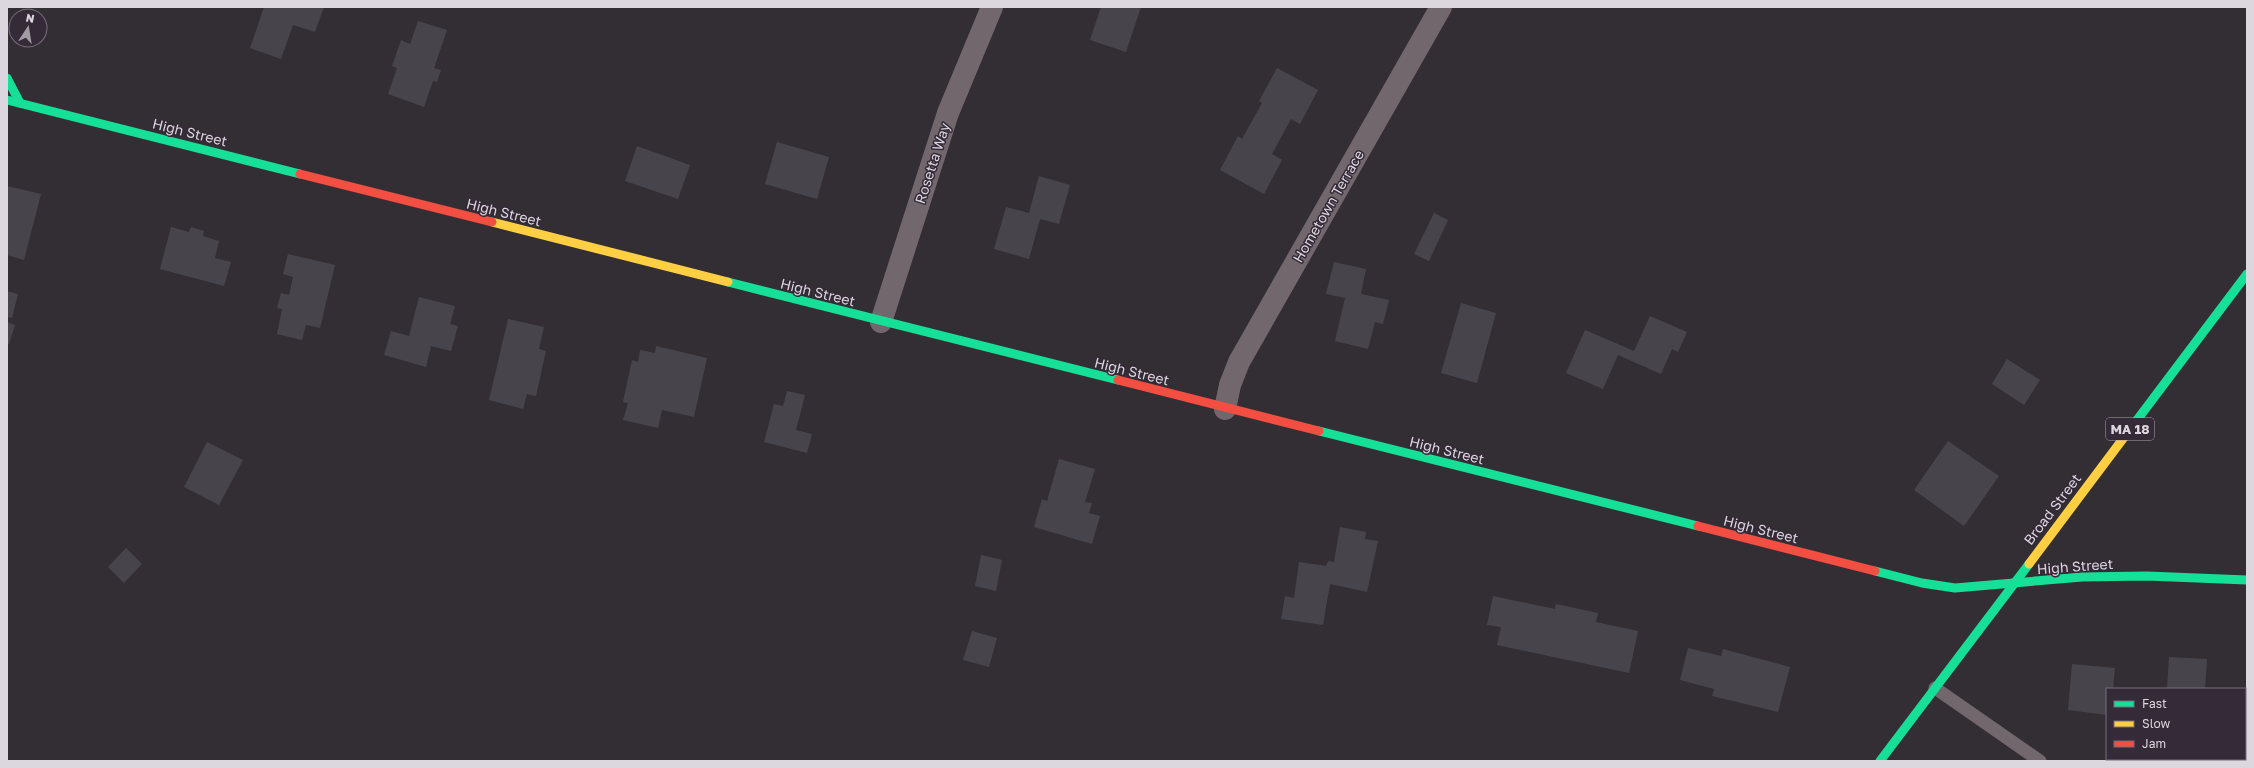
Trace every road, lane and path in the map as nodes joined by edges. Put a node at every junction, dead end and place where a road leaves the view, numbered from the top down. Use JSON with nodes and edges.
{"nodes":[{"id":1,"x":992,"y":7,"type":"edge"},
{"id":2,"x":1441,"y":7,"type":"edge"},
{"id":3,"x":7,"y":78,"type":"edge"},
{"id":4,"x":7,"y":100,"type":"edge"},
{"id":5,"x":20,"y":103,"type":"junction"},
{"id":6,"x":2247,"y":274,"type":"edge"},
{"id":7,"x":881,"y":322,"type":"junction"},
{"id":8,"x":1225,"y":409,"type":"junction"},
{"id":9,"x":2247,"y":580,"type":"edge"},
{"id":10,"x":2013,"y":584,"type":"junction"},
{"id":11,"x":1934,"y":688,"type":"junction"},
{"id":12,"x":1880,"y":761,"type":"edge"},
{"id":13,"x":2040,"y":761,"type":"edge"}],
"edges":[{"from":1,"to":7,"type":"street","name":"Rosetta Way"},
{"from":2,"to":8,"type":"street","name":"Hometown Terrace"},
{"from":3,"to":5,"type":"street"},
{"from":4,"to":5,"type":"street","name":"High Street"},
{"from":5,"to":7,"type":"street","name":"High Street"},
{"from":6,"to":10,"type":"street","name":"Broad Street","number":"MA 18"},
{"from":7,"to":8,"type":"street","name":"High Street"},
{"from":8,"to":10,"type":"street","name":"High Street"},
{"from":9,"to":10,"type":"street","name":"High Street"},
{"from":10,"to":11,"type":"street","name":"Broad Street","number":"MA 18"},
{"from":11,"to":12,"type":"street","name":"Broad Street","number":"MA 18"},
{"from":11,"to":13,"type":"lane"}]}
